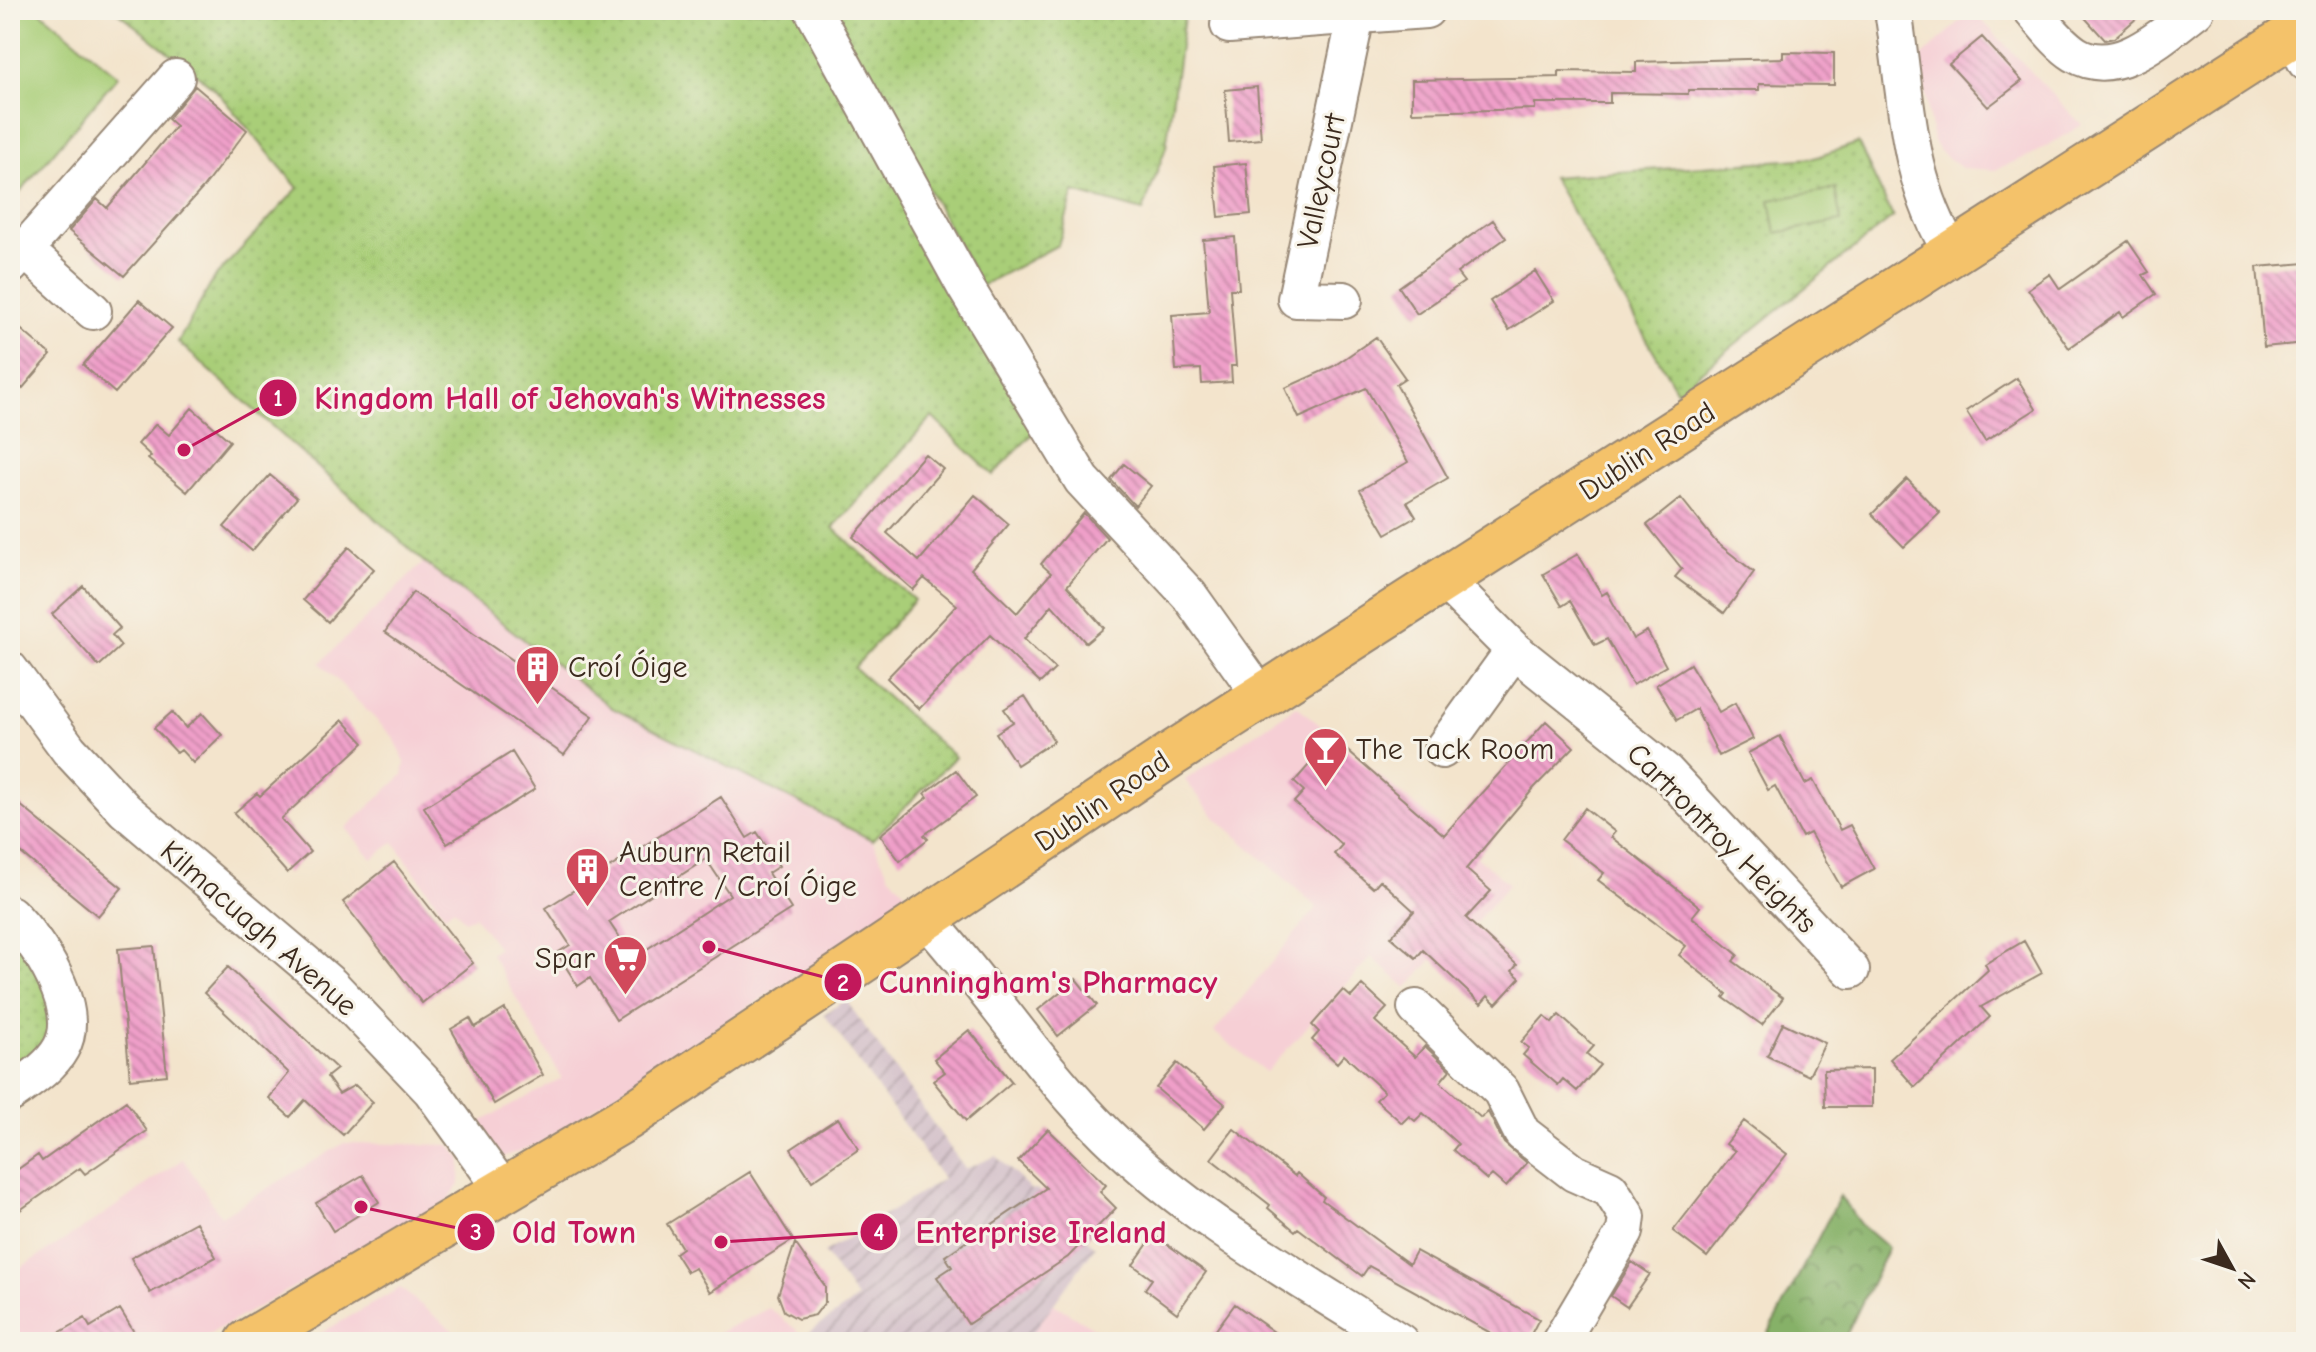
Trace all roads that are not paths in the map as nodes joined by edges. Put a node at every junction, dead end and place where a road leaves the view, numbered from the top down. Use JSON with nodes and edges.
{"nodes":[{"id":1,"x":813,"y":10,"type":"edge"},
{"id":2,"x":1426,"y":10,"type":"edge"},
{"id":3,"x":1893,"y":10,"type":"edge"},
{"id":4,"x":2032,"y":10,"type":"edge"},
{"id":5,"x":2196,"y":10,"type":"edge"},
{"id":6,"x":1356,"y":16,"type":"junction"},
{"id":7,"x":1229,"y":25,"type":"dead end"},
{"id":8,"x":2302,"y":41,"type":"edge"},
{"id":9,"x":176,"y":78,"type":"dead end"},
{"id":10,"x":1953,"y":254,"type":"junction"},
{"id":11,"x":17,"y":258,"type":"edge"},
{"id":12,"x":1344,"y":300,"type":"dead end"},
{"id":13,"x":93,"y":311,"type":"dead end"},
{"id":14,"x":1445,"y":581,"type":"junction"},
{"id":15,"x":1514,"y":650,"type":"junction"},
{"id":16,"x":10,"y":670,"type":"edge"},
{"id":17,"x":1261,"y":696,"type":"junction"},
{"id":18,"x":1442,"y":750,"type":"dead end"},
{"id":19,"x":10,"y":914,"type":"edge"},
{"id":20,"x":927,"y":920,"type":"junction"},
{"id":21,"x":1851,"y":970,"type":"dead end"},
{"id":22,"x":1416,"y":1008,"type":"dead end"},
{"id":23,"x":10,"y":1094,"type":"edge"},
{"id":24,"x":504,"y":1191,"type":"junction"},
{"id":25,"x":248,"y":1342,"type":"edge"},
{"id":26,"x":1400,"y":1342,"type":"edge"},
{"id":27,"x":1560,"y":1342,"type":"edge"}],
"edges":[{"from":1,"to":17,"type":"street"},
{"from":2,"to":6,"type":"street"},
{"from":3,"to":10,"type":"street"},
{"from":4,"to":5,"type":"street"},
{"from":6,"to":7,"type":"street"},
{"from":6,"to":12,"type":"street","name":"Valleycourt"},
{"from":8,"to":10,"type":"main road","name":"Dublin Road"},
{"from":9,"to":11,"type":"street"},
{"from":10,"to":14,"type":"main road","name":"Dublin Road"},
{"from":11,"to":13,"type":"street"},
{"from":14,"to":15,"type":"street","name":"Cartrontroy Heights"},
{"from":14,"to":17,"type":"main road","name":"Dublin Road"},
{"from":15,"to":18,"type":"street"},
{"from":15,"to":21,"type":"street","name":"Cartrontroy Heights"},
{"from":16,"to":24,"type":"street","name":"Kilmacuagh Avenue"},
{"from":17,"to":20,"type":"main road","name":"Dublin Road"},
{"from":19,"to":23,"type":"street"},
{"from":20,"to":24,"type":"main road","name":"Dublin Road"},
{"from":20,"to":26,"type":"street"},
{"from":22,"to":27,"type":"street"},
{"from":24,"to":25,"type":"main road","name":"Dublin Road"}]}
